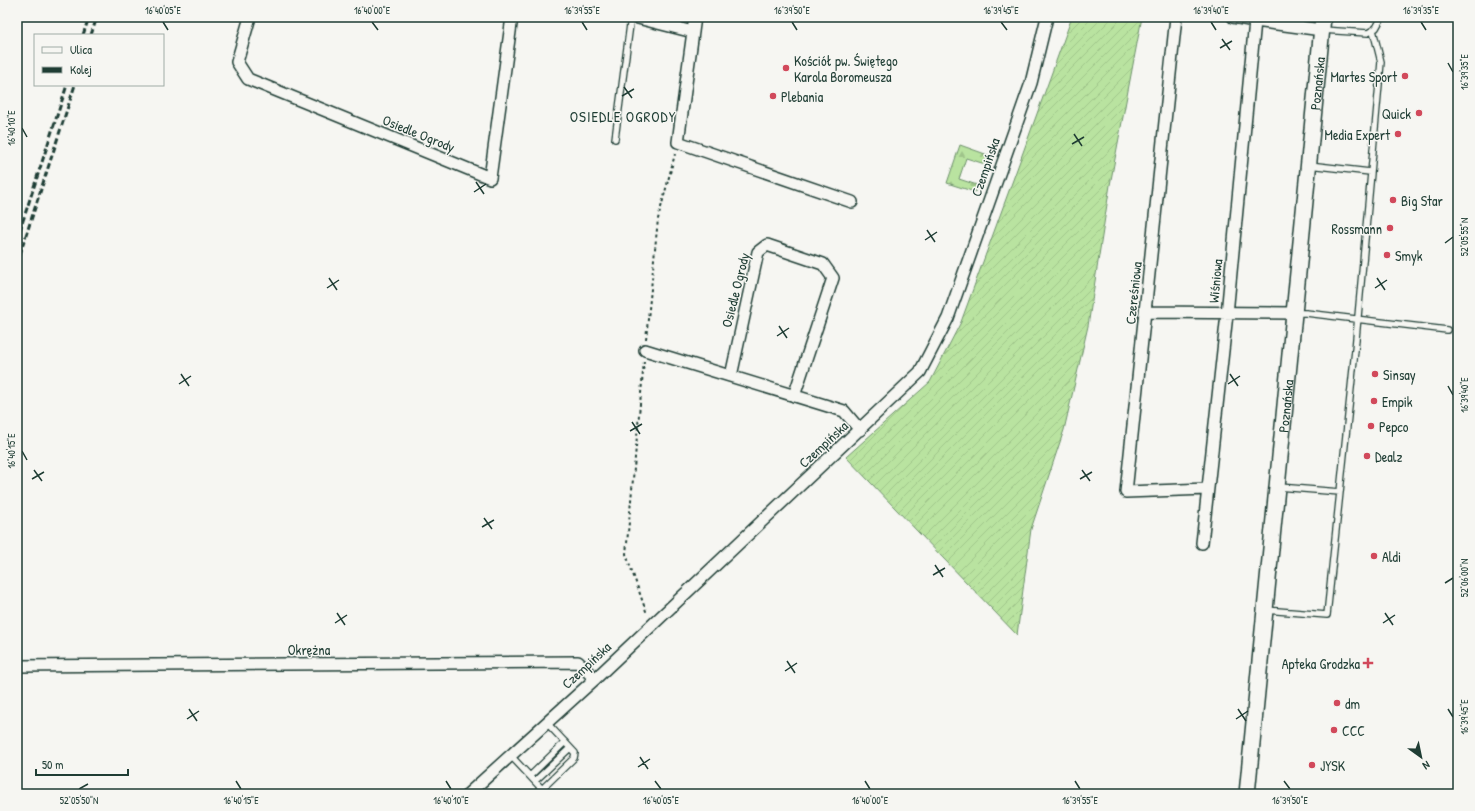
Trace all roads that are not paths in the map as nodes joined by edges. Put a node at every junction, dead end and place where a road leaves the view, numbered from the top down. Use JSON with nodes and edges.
{"nodes":[{"id":1,"x":250,"y":17,"type":"edge"},
{"id":2,"x":512,"y":17,"type":"edge"},
{"id":3,"x":633,"y":17,"type":"edge"},
{"id":4,"x":695,"y":17,"type":"edge"},
{"id":5,"x":1047,"y":17,"type":"edge"},
{"id":6,"x":1176,"y":17,"type":"edge"},
{"id":7,"x":1233,"y":17,"type":"edge"},
{"id":8,"x":1382,"y":17,"type":"edge"},
{"id":9,"x":1255,"y":21,"type":"junction"},
{"id":10,"x":1323,"y":23,"type":"edge"},
{"id":11,"x":1373,"y":30,"type":"junction"},
{"id":12,"x":692,"y":32,"type":"junction"},
{"id":13,"x":615,"y":139,"type":"dead end"},
{"id":14,"x":1309,"y":165,"type":"junction"},
{"id":15,"x":1370,"y":172,"type":"junction"},
{"id":16,"x":852,"y":202,"type":"dead end"},
{"id":17,"x":1146,"y":312,"type":"junction"},
{"id":18,"x":1294,"y":313,"type":"junction"},
{"id":19,"x":1227,"y":314,"type":"junction"},
{"id":20,"x":1358,"y":320,"type":"junction"},
{"id":21,"x":1447,"y":330,"type":"dead end"},
{"id":22,"x":645,"y":350,"type":"road end"},
{"id":23,"x":731,"y":376,"type":"junction"},
{"id":24,"x":794,"y":396,"type":"junction"},
{"id":25,"x":860,"y":430,"type":"junction"},
{"id":26,"x":1277,"y":486,"type":"junction"},
{"id":27,"x":1207,"y":490,"type":"junction"},
{"id":28,"x":1340,"y":492,"type":"junction"},
{"id":29,"x":1202,"y":543,"type":"dead end"},
{"id":30,"x":1265,"y":610,"type":"junction"},
{"id":31,"x":17,"y":666,"type":"edge"},
{"id":32,"x":595,"y":679,"type":"junction"},
{"id":33,"x":546,"y":722,"type":"junction"},
{"id":34,"x":565,"y":742,"type":"junction"},
{"id":35,"x":570,"y":748,"type":"junction"},
{"id":36,"x":510,"y":755,"type":"junction"},
{"id":37,"x":530,"y":776,"type":"junction"},
{"id":38,"x":535,"y":781,"type":"junction"},
{"id":39,"x":468,"y":794,"type":"edge"},
{"id":40,"x":1247,"y":794,"type":"edge"}],
"edges":[{"from":1,"to":2,"type":"street","name":"Osiedle Ogrody"},
{"from":3,"to":12,"type":"street"},
{"from":3,"to":13,"type":"lane"},
{"from":4,"to":12,"type":"street"},
{"from":5,"to":25,"type":"street","name":"Czempińska"},
{"from":6,"to":17,"type":"street","name":"Czereśniowa"},
{"from":7,"to":9,"type":"street"},
{"from":8,"to":11,"type":"lane"},
{"from":9,"to":10,"type":"street"},
{"from":9,"to":19,"type":"street","name":"Wiśniowa"},
{"from":10,"to":11,"type":"lane"},
{"from":10,"to":14,"type":"street","name":"Poznańska"},
{"from":11,"to":15,"type":"lane"},
{"from":12,"to":16,"type":"street"},
{"from":14,"to":15,"type":"lane"},
{"from":14,"to":18,"type":"street","name":"Poznańska"},
{"from":15,"to":20,"type":"lane"},
{"from":17,"to":19,"type":"street"},
{"from":17,"to":27,"type":"street","name":"Czereśniowa"},
{"from":18,"to":19,"type":"street"},
{"from":18,"to":20,"type":"lane"},
{"from":18,"to":26,"type":"street","name":"Poznańska"},
{"from":19,"to":27,"type":"street","name":"Wiśniowa"},
{"from":20,"to":21,"type":"lane"},
{"from":20,"to":28,"type":"lane"},
{"from":22,"to":23,"type":"street"},
{"from":23,"to":24,"type":"street"},
{"from":23,"to":24,"type":"street","name":"Osiedle Ogrody"},
{"from":24,"to":25,"type":"street"},
{"from":25,"to":32,"type":"street","name":"Czempińska"},
{"from":26,"to":28,"type":"lane"},
{"from":26,"to":30,"type":"street","name":"Poznańska"},
{"from":27,"to":29,"type":"street","name":"Wiśniowa"},
{"from":28,"to":30,"type":"lane"},
{"from":30,"to":40,"type":"street","name":"Poznańska"},
{"from":31,"to":32,"type":"street","name":"Okrężna"},
{"from":32,"to":33,"type":"street","name":"Czempińska"},
{"from":33,"to":34,"type":"lane"},
{"from":33,"to":36,"type":"street","name":"Czempińska"},
{"from":34,"to":35,"type":"lane"},
{"from":34,"to":37,"type":"lane"},
{"from":35,"to":38,"type":"lane"},
{"from":35,"to":38,"type":"lane"},
{"from":36,"to":37,"type":"lane"},
{"from":36,"to":39,"type":"street","name":"Czempińska"},
{"from":37,"to":38,"type":"lane"}]}
